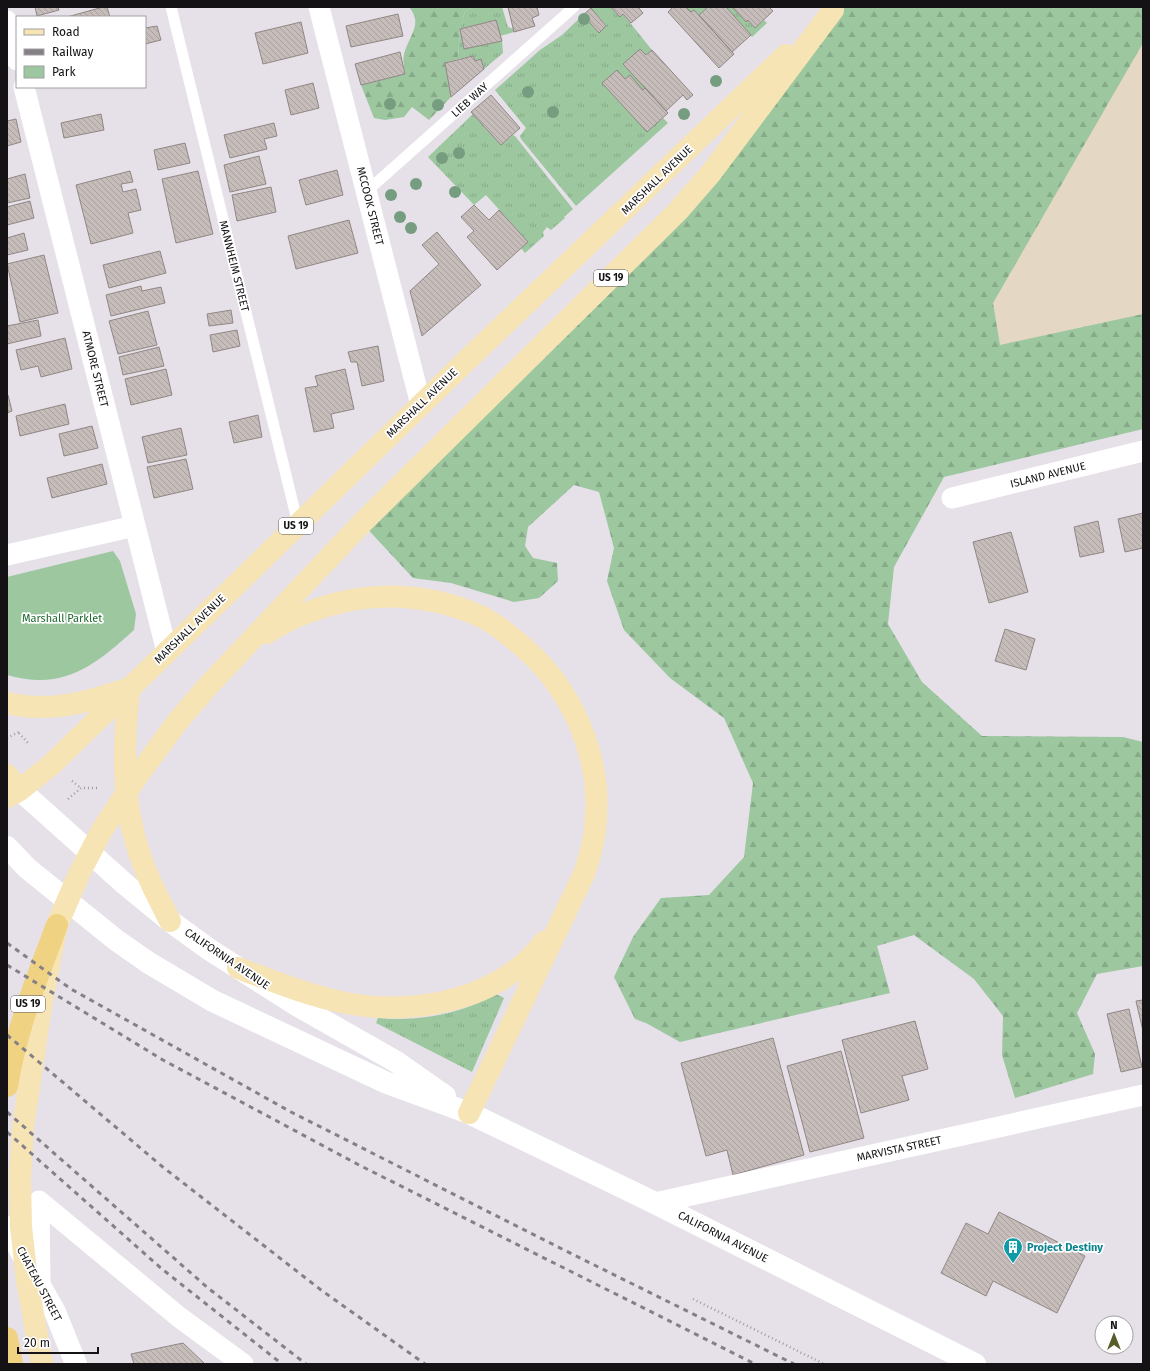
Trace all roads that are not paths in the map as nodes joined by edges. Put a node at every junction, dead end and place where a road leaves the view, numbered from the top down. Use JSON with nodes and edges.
{"nodes":[{"id":1,"x":171,"y":7,"type":"edge"},
{"id":2,"x":319,"y":7,"type":"edge"},
{"id":3,"x":574,"y":7,"type":"edge"},
{"id":4,"x":834,"y":8,"type":"edge"},
{"id":5,"x":7,"y":21,"type":"edge"},
{"id":6,"x":16,"y":56,"type":"edge"},
{"id":7,"x":24,"y":88,"type":"edge"},
{"id":8,"x":366,"y":192,"type":"junction"},
{"id":9,"x":421,"y":405,"type":"junction"},
{"id":10,"x":1143,"y":451,"type":"edge"},
{"id":11,"x":952,"y":498,"type":"dead end"},
{"id":12,"x":298,"y":524,"type":"junction"},
{"id":13,"x":135,"y":526,"type":"junction"},
{"id":14,"x":7,"y":555,"type":"edge"},
{"id":15,"x":241,"y":650,"type":"junction"},
{"id":16,"x":167,"y":652,"type":"junction"},
{"id":17,"x":129,"y":689,"type":"junction"},
{"id":18,"x":7,"y":703,"type":"edge"},
{"id":19,"x":11,"y":787,"type":"edge"},
{"id":20,"x":7,"y":847,"type":"edge"},
{"id":21,"x":563,"y":917,"type":"junction"},
{"id":22,"x":170,"y":921,"type":"junction"},
{"id":23,"x":57,"y":925,"type":"junction"},
{"id":24,"x":238,"y":968,"type":"junction"},
{"id":25,"x":7,"y":1086,"type":"edge"},
{"id":26,"x":1143,"y":1095,"type":"edge"},
{"id":27,"x":469,"y":1113,"type":"junction"},
{"id":28,"x":655,"y":1203,"type":"junction"},
{"id":29,"x":7,"y":1227,"type":"edge"},
{"id":30,"x":40,"y":1284,"type":"junction"},
{"id":31,"x":7,"y":1338,"type":"edge"},
{"id":32,"x":12,"y":1364,"type":"edge"},
{"id":33,"x":42,"y":1364,"type":"edge"},
{"id":34,"x":76,"y":1364,"type":"edge"},
{"id":35,"x":243,"y":1364,"type":"edge"},
{"id":36,"x":975,"y":1364,"type":"edge"}],
"edges":[{"from":1,"to":12,"type":"lane","name":"MANNHEIM STREET"},
{"from":2,"to":8,"type":"street","name":"MCCOOK STREET"},
{"from":3,"to":8,"type":"lane","name":"LIEB WAY"},
{"from":4,"to":9,"type":"main road","name":"MARSHALL AVENUE","number":"US 19"},
{"from":4,"to":15,"type":"main road","number":"US 19"},
{"from":5,"to":6,"type":"street"},
{"from":7,"to":13,"type":"street","name":"ATMORE STREET"},
{"from":8,"to":9,"type":"street","name":"MCCOOK STREET"},
{"from":9,"to":12,"type":"main road","name":"MARSHALL AVENUE","number":"US 19"},
{"from":10,"to":11,"type":"street","name":"ISLAND AVENUE"},
{"from":12,"to":16,"type":"main road","name":"MARSHALL AVENUE","number":"US 19"},
{"from":13,"to":14,"type":"street"},
{"from":13,"to":16,"type":"street","name":"ATMORE STREET"},
{"from":15,"to":21,"type":"main road"},
{"from":15,"to":23,"type":"main road","number":"US 19"},
{"from":16,"to":17,"type":"main road","name":"MARSHALL AVENUE","number":"US 19"},
{"from":17,"to":18,"type":"main road"},
{"from":17,"to":19,"type":"main road","name":"MARSHALL AVENUE","number":"US 19"},
{"from":17,"to":22,"type":"main road"},
{"from":19,"to":22,"type":"street","name":"CALIFORNIA AVENUE"},
{"from":20,"to":27,"type":"street","name":"CALIFORNIA AVENUE"},
{"from":21,"to":24,"type":"main road"},
{"from":21,"to":27,"type":"main road"},
{"from":22,"to":24,"type":"street","name":"CALIFORNIA AVENUE"},
{"from":23,"to":25,"type":"highway","number":"US 19"},
{"from":23,"to":33,"type":"main road"},
{"from":24,"to":27,"type":"street","name":"CALIFORNIA AVENUE"},
{"from":26,"to":28,"type":"street","name":"MARVISTA STREET"},
{"from":27,"to":28,"type":"street","name":"CALIFORNIA AVENUE"},
{"from":28,"to":36,"type":"street","name":"CALIFORNIA AVENUE"},
{"from":29,"to":30,"type":"street","name":"CHATEAU STREET"},
{"from":30,"to":34,"type":"street","name":"CHATEAU STREET"},
{"from":30,"to":35,"type":"street"},
{"from":31,"to":32,"type":"highway"}]}
